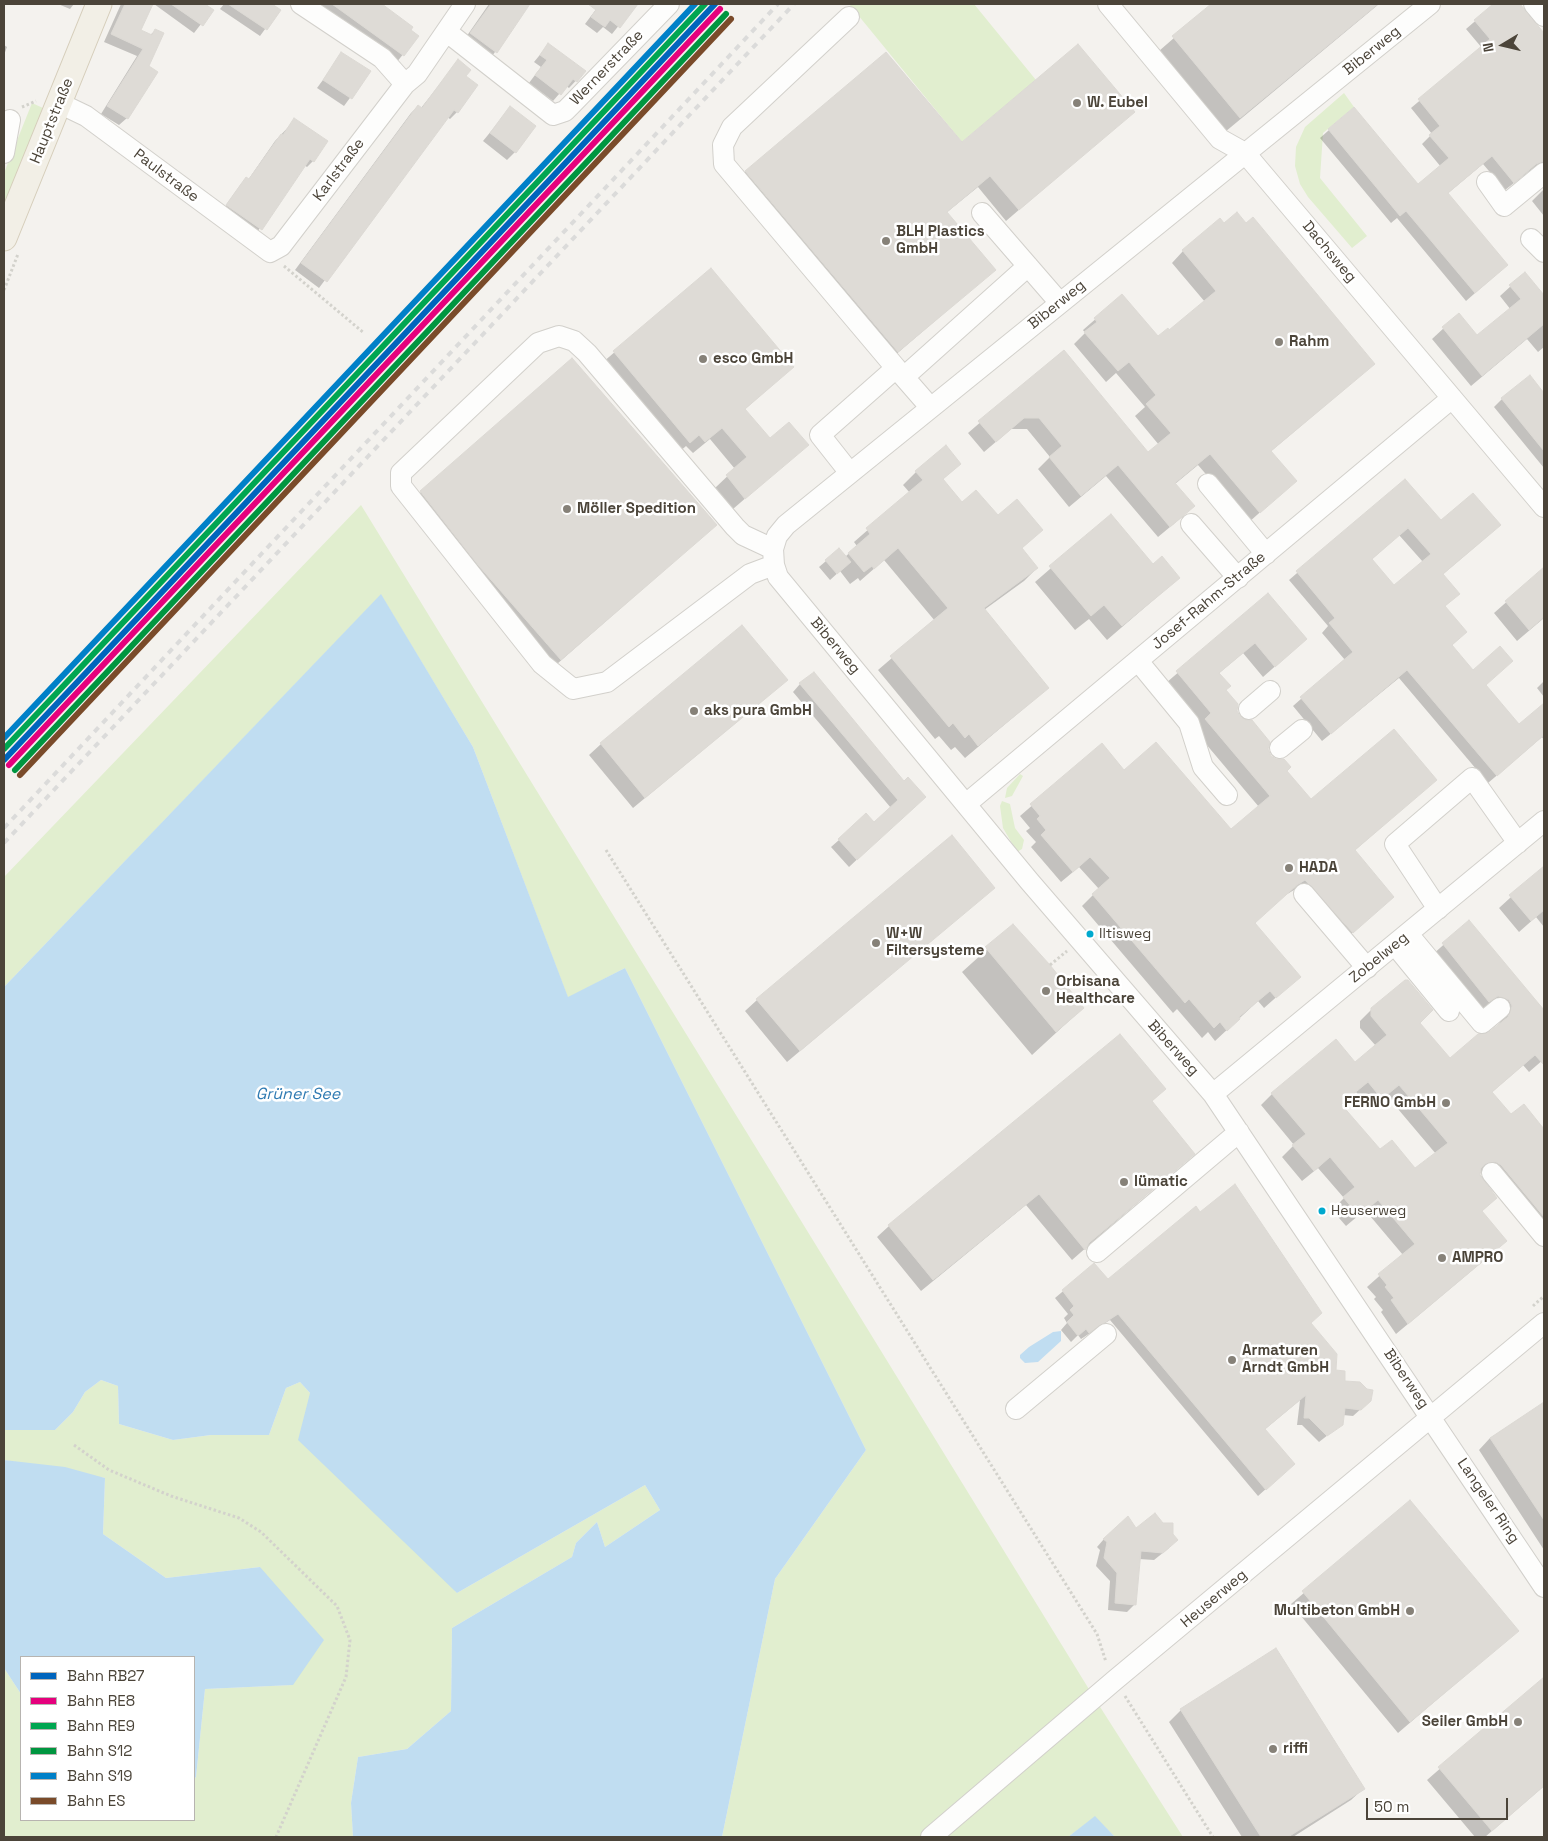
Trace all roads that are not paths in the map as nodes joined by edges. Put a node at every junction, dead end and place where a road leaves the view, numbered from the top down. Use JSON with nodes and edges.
{"nodes":[{"id":1,"x":99,"y":4,"type":"edge"},
{"id":2,"x":301,"y":4,"type":"edge"},
{"id":3,"x":465,"y":4,"type":"edge"},
{"id":4,"x":669,"y":4,"type":"edge"},
{"id":5,"x":1108,"y":4,"type":"edge"},
{"id":6,"x":1430,"y":4,"type":"edge"},
{"id":7,"x":1534,"y":4,"type":"edge"},
{"id":8,"x":1544,"y":16,"type":"edge"},
{"id":9,"x":849,"y":17,"type":"dead end"},
{"id":10,"x":446,"y":32,"type":"junction"},
{"id":11,"x":405,"y":84,"type":"junction"},
{"id":12,"x":59,"y":102,"type":"junction"},
{"id":13,"x":10,"y":120,"type":"dead end"},
{"id":14,"x":4,"y":153,"type":"edge"},
{"id":15,"x":1245,"y":153,"type":"junction"},
{"id":16,"x":1544,"y":173,"type":"edge"},
{"id":17,"x":1487,"y":182,"type":"dead end"},
{"id":18,"x":982,"y":213,"type":"dead end"},
{"id":19,"x":4,"y":238,"type":"edge"},
{"id":20,"x":270,"y":252,"type":"joint"},
{"id":21,"x":1028,"y":266,"type":"junction"},
{"id":22,"x":1060,"y":302,"type":"junction"},
{"id":23,"x":900,"y":373,"type":"junction"},
{"id":24,"x":1452,"y":398,"type":"junction"},
{"id":25,"x":930,"y":407,"type":"junction"},
{"id":26,"x":850,"y":473,"type":"junction"},
{"id":27,"x":1208,"y":484,"type":"dead end"},
{"id":28,"x":1544,"y":507,"type":"edge"},
{"id":29,"x":1191,"y":524,"type":"dead end"},
{"id":30,"x":1266,"y":554,"type":"junction"},
{"id":31,"x":773,"y":557,"type":"junction"},
{"id":32,"x":1238,"y":578,"type":"junction"},
{"id":33,"x":1138,"y":661,"type":"junction"},
{"id":34,"x":1270,"y":691,"type":"dead end"},
{"id":35,"x":1249,"y":710,"type":"dead end"},
{"id":36,"x":1302,"y":730,"type":"dead end"},
{"id":37,"x":1280,"y":748,"type":"dead end"},
{"id":38,"x":1227,"y":795,"type":"dead end"},
{"id":39,"x":966,"y":804,"type":"junction"},
{"id":40,"x":1544,"y":820,"type":"edge"},
{"id":41,"x":1518,"y":843,"type":"junction"},
{"id":42,"x":1304,"y":894,"type":"dead end"},
{"id":43,"x":1438,"y":909,"type":"junction"},
{"id":44,"x":1402,"y":940,"type":"junction"},
{"id":45,"x":1367,"y":968,"type":"junction"},
{"id":46,"x":1500,"y":1008,"type":"dead end"},
{"id":47,"x":1450,"y":1011,"type":"dead end"},
{"id":48,"x":1213,"y":1094,"type":"junction"},
{"id":49,"x":1239,"y":1132,"type":"junction"},
{"id":50,"x":1492,"y":1173,"type":"dead end"},
{"id":51,"x":1544,"y":1236,"type":"edge"},
{"id":52,"x":1097,"y":1252,"type":"dead end"},
{"id":53,"x":1544,"y":1323,"type":"edge"},
{"id":54,"x":1106,"y":1334,"type":"dead end"},
{"id":55,"x":1016,"y":1409,"type":"dead end"},
{"id":56,"x":1431,"y":1416,"type":"junction"},
{"id":57,"x":1544,"y":1587,"type":"edge"},
{"id":58,"x":931,"y":1837,"type":"edge"}],
"edges":[{"from":1,"to":12,"type":"main road","name":"Hauptstraße"},
{"from":2,"to":11,"type":"street"},
{"from":3,"to":10,"type":"street","name":"Karlstraße"},
{"from":4,"to":10,"type":"street","name":"Wernerstraße"},
{"from":5,"to":15,"type":"street","name":"Dachsweg"},
{"from":6,"to":15,"type":"street","name":"Biberweg"},
{"from":7,"to":8,"type":"street"},
{"from":9,"to":23,"type":"street"},
{"from":10,"to":11,"type":"street","name":"Karlstraße"},
{"from":11,"to":20,"type":"street","name":"Karlstraße"},
{"from":12,"to":19,"type":"main road","name":"Hauptstraße"},
{"from":12,"to":20,"type":"street","name":"Paulstraße"},
{"from":13,"to":14,"type":"street"},
{"from":15,"to":22,"type":"street","name":"Biberweg"},
{"from":15,"to":24,"type":"street","name":"Dachsweg"},
{"from":16,"to":17,"type":"street"},
{"from":18,"to":21,"type":"street"},
{"from":21,"to":22,"type":"street"},
{"from":21,"to":23,"type":"street"},
{"from":22,"to":25,"type":"street","name":"Biberweg"},
{"from":23,"to":25,"type":"street"},
{"from":23,"to":26,"type":"street"},
{"from":24,"to":28,"type":"street","name":"Dachsweg"},
{"from":24,"to":30,"type":"street","name":"Josef-Rahm-Straße"},
{"from":25,"to":26,"type":"street","name":"Biberweg"},
{"from":26,"to":31,"type":"street","name":"Biberweg"},
{"from":27,"to":30,"type":"street"},
{"from":29,"to":32,"type":"street"},
{"from":30,"to":32,"type":"street","name":"Josef-Rahm-Straße"},
{"from":31,"to":31,"type":"street"},
{"from":31,"to":39,"type":"street","name":"Biberweg"},
{"from":32,"to":33,"type":"street","name":"Josef-Rahm-Straße"},
{"from":33,"to":38,"type":"street"},
{"from":33,"to":39,"type":"street","name":"Josef-Rahm-Straße"},
{"from":34,"to":35,"type":"street"},
{"from":36,"to":37,"type":"street"},
{"from":39,"to":48,"type":"street","name":"Biberweg"},
{"from":40,"to":41,"type":"street","name":"Zobelweg"},
{"from":41,"to":43,"type":"street","name":"Zobelweg"},
{"from":41,"to":43,"type":"street"},
{"from":42,"to":45,"type":"street"},
{"from":43,"to":44,"type":"street","name":"Zobelweg"},
{"from":44,"to":45,"type":"street","name":"Zobelweg"},
{"from":44,"to":46,"type":"street"},
{"from":44,"to":47,"type":"street"},
{"from":45,"to":48,"type":"street","name":"Zobelweg"},
{"from":48,"to":49,"type":"street","name":"Biberweg"},
{"from":49,"to":52,"type":"street"},
{"from":49,"to":56,"type":"street","name":"Biberweg"},
{"from":50,"to":51,"type":"street"},
{"from":53,"to":56,"type":"street","name":"Heuserweg"},
{"from":54,"to":55,"type":"street"},
{"from":56,"to":57,"type":"street","name":"Langeler Ring"},
{"from":56,"to":58,"type":"street","name":"Heuserweg"}]}
